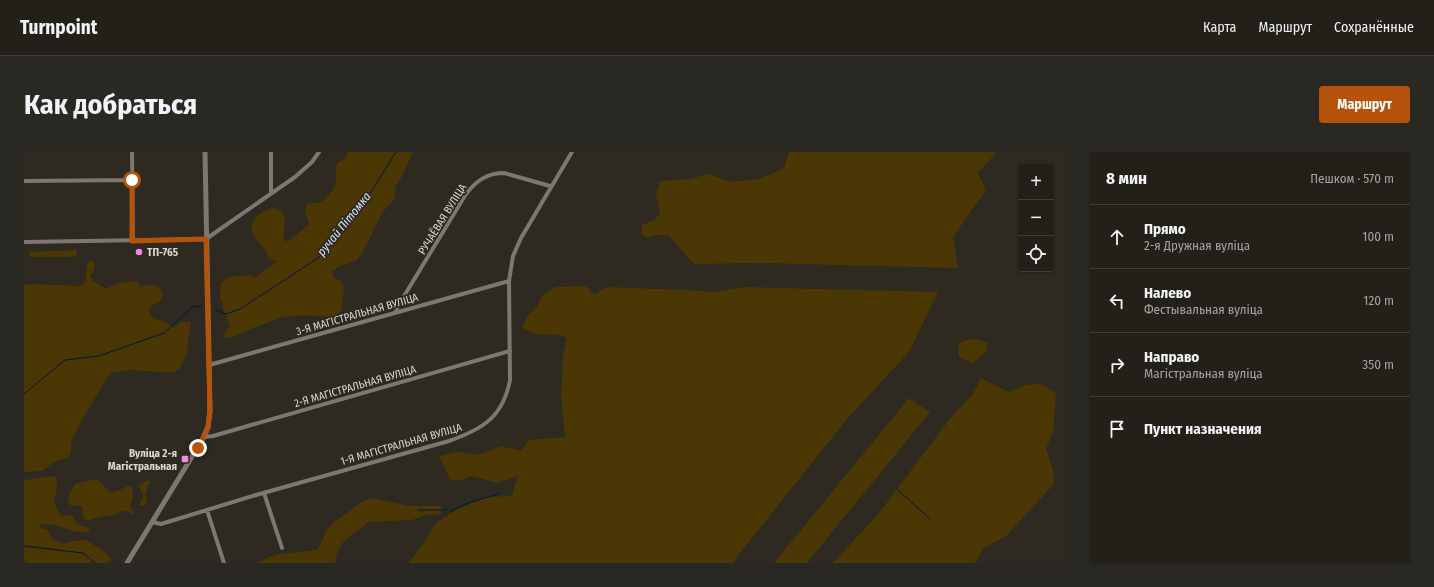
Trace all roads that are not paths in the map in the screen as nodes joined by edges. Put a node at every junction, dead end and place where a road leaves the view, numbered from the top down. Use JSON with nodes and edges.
{"nodes":[{"id":1,"x":132,"y":152,"type":"edge"},
{"id":2,"x":205,"y":152,"type":"edge"},
{"id":3,"x":271,"y":152,"type":"edge"},
{"id":4,"x":320,"y":152,"type":"edge"},
{"id":5,"x":572,"y":152,"type":"edge"},
{"id":6,"x":132,"y":180,"type":"junction"},
{"id":7,"x":24,"y":181,"type":"edge"},
{"id":8,"x":550,"y":186,"type":"junction"},
{"id":9,"x":272,"y":193,"type":"junction"},
{"id":10,"x":206,"y":239,"type":"junction"},
{"id":11,"x":132,"y":241,"type":"junction"},
{"id":12,"x":24,"y":242,"type":"edge"},
{"id":13,"x":509,"y":281,"type":"junction"},
{"id":14,"x":396,"y":312,"type":"junction"},
{"id":15,"x":510,"y":351,"type":"junction"},
{"id":16,"x":209,"y":365,"type":"junction"},
{"id":17,"x":204,"y":437,"type":"junction"},
{"id":18,"x":264,"y":493,"type":"junction"},
{"id":19,"x":208,"y":510,"type":"junction"},
{"id":20,"x":152,"y":522,"type":"junction"},
{"id":21,"x":282,"y":548,"type":"dead end"},
{"id":22,"x":126,"y":563,"type":"edge"},
{"id":23,"x":224,"y":563,"type":"edge"}],
"edges":[{"from":1,"to":6,"type":"street"},
{"from":2,"to":10,"type":"street"},
{"from":3,"to":9,"type":"street"},
{"from":4,"to":9,"type":"street"},
{"from":5,"to":8,"type":"street","name":"1-Я МАГІСТРАЛЬНАЯ ВУЛІЦА"},
{"from":6,"to":7,"type":"street"},
{"from":6,"to":11,"type":"street"},
{"from":8,"to":13,"type":"street","name":"1-Я МАГІСТРАЛЬНАЯ ВУЛІЦА"},
{"from":8,"to":14,"type":"street","name":"РУЧАЁВАЯ ВУЛІЦА"},
{"from":9,"to":10,"type":"street"},
{"from":10,"to":11,"type":"street"},
{"from":10,"to":16,"type":"street"},
{"from":11,"to":12,"type":"street"},
{"from":13,"to":14,"type":"street","name":"3-Я МАГІСТРАЛЬНАЯ ВУЛІЦА"},
{"from":13,"to":15,"type":"street","name":"1-Я МАГІСТРАЛЬНАЯ ВУЛІЦА"},
{"from":14,"to":16,"type":"street","name":"3-Я МАГІСТРАЛЬНАЯ ВУЛІЦА"},
{"from":15,"to":17,"type":"street","name":"2-Я МАГІСТРАЛЬНАЯ ВУЛІЦА"},
{"from":15,"to":18,"type":"street","name":"1-Я МАГІСТРАЛЬНАЯ ВУЛІЦА"},
{"from":16,"to":17,"type":"street"},
{"from":17,"to":20,"type":"street"},
{"from":18,"to":19,"type":"street","name":"1-Я МАГІСТРАЛЬНАЯ ВУЛІЦА"},
{"from":18,"to":21,"type":"street"},
{"from":19,"to":20,"type":"street","name":"1-Я МАГІСТРАЛЬНАЯ ВУЛІЦА"},
{"from":19,"to":23,"type":"street"},
{"from":20,"to":22,"type":"street"}]}
